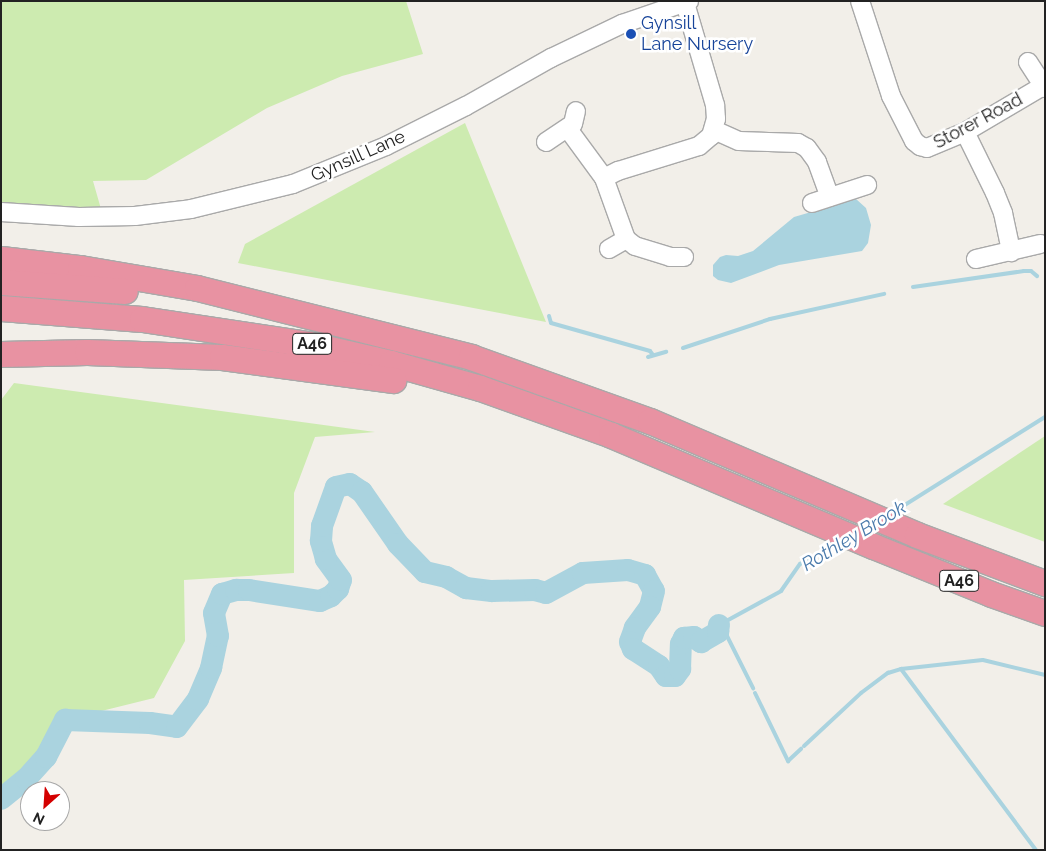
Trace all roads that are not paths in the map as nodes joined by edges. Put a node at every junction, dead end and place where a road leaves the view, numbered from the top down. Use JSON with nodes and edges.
{"nodes":[{"id":1,"x":860,"y":1,"type":"edge"},
{"id":2,"x":687,"y":2,"type":"edge"},
{"id":3,"x":1028,"y":62,"type":"dead end"},
{"id":4,"x":1044,"y":87,"type":"edge"},
{"id":5,"x":576,"y":111,"type":"dead end"},
{"id":6,"x":568,"y":129,"type":"junction"},
{"id":7,"x":714,"y":130,"type":"junction"},
{"id":8,"x":965,"y":132,"type":"junction"},
{"id":9,"x":546,"y":142,"type":"dead end"},
{"id":10,"x":604,"y":178,"type":"junction"},
{"id":11,"x":867,"y":185,"type":"dead end"},
{"id":12,"x":830,"y":196,"type":"junction"},
{"id":13,"x":812,"y":203,"type":"dead end"},
{"id":14,"x":1,"y":212,"type":"edge"},
{"id":15,"x":626,"y":239,"type":"junction"},
{"id":16,"x":1040,"y":244,"type":"dead end"},
{"id":17,"x":609,"y":249,"type":"dead end"},
{"id":18,"x":1010,"y":252,"type":"junction"},
{"id":19,"x":684,"y":257,"type":"dead end"},
{"id":20,"x":1,"y":259,"type":"edge"},
{"id":21,"x":976,"y":259,"type":"dead end"},
{"id":22,"x":1,"y":282,"type":"edge"},
{"id":23,"x":1,"y":308,"type":"edge"},
{"id":24,"x":294,"y":313,"type":"junction"},
{"id":25,"x":1,"y":354,"type":"edge"},
{"id":26,"x":612,"y":435,"type":"junction"},
{"id":27,"x":1045,"y":583,"type":"edge"},
{"id":28,"x":1045,"y":613,"type":"edge"}],
"edges":[{"from":1,"to":8,"type":"street","name":"Storer Road"},
{"from":2,"to":7,"type":"street"},
{"from":2,"to":14,"type":"street","name":"Gynsill Lane"},
{"from":3,"to":4,"type":"street","name":"Storer Road"},
{"from":4,"to":8,"type":"street","name":"Storer Road"},
{"from":5,"to":6,"type":"street"},
{"from":6,"to":9,"type":"street"},
{"from":6,"to":10,"type":"street"},
{"from":7,"to":10,"type":"street"},
{"from":7,"to":12,"type":"street"},
{"from":8,"to":18,"type":"street"},
{"from":10,"to":15,"type":"street"},
{"from":11,"to":12,"type":"street"},
{"from":12,"to":13,"type":"street"},
{"from":15,"to":17,"type":"street"},
{"from":15,"to":19,"type":"street"},
{"from":16,"to":18,"type":"street"},
{"from":18,"to":21,"type":"street"},
{"from":20,"to":24,"type":"highway","number":"A46"},
{"from":22,"to":24,"type":"highway","number":"A46"},
{"from":23,"to":26,"type":"highway","number":"A46"},
{"from":24,"to":27,"type":"highway","number":"A46"},
{"from":25,"to":26,"type":"highway","number":"A46"},
{"from":26,"to":28,"type":"highway","number":"A46"}]}
